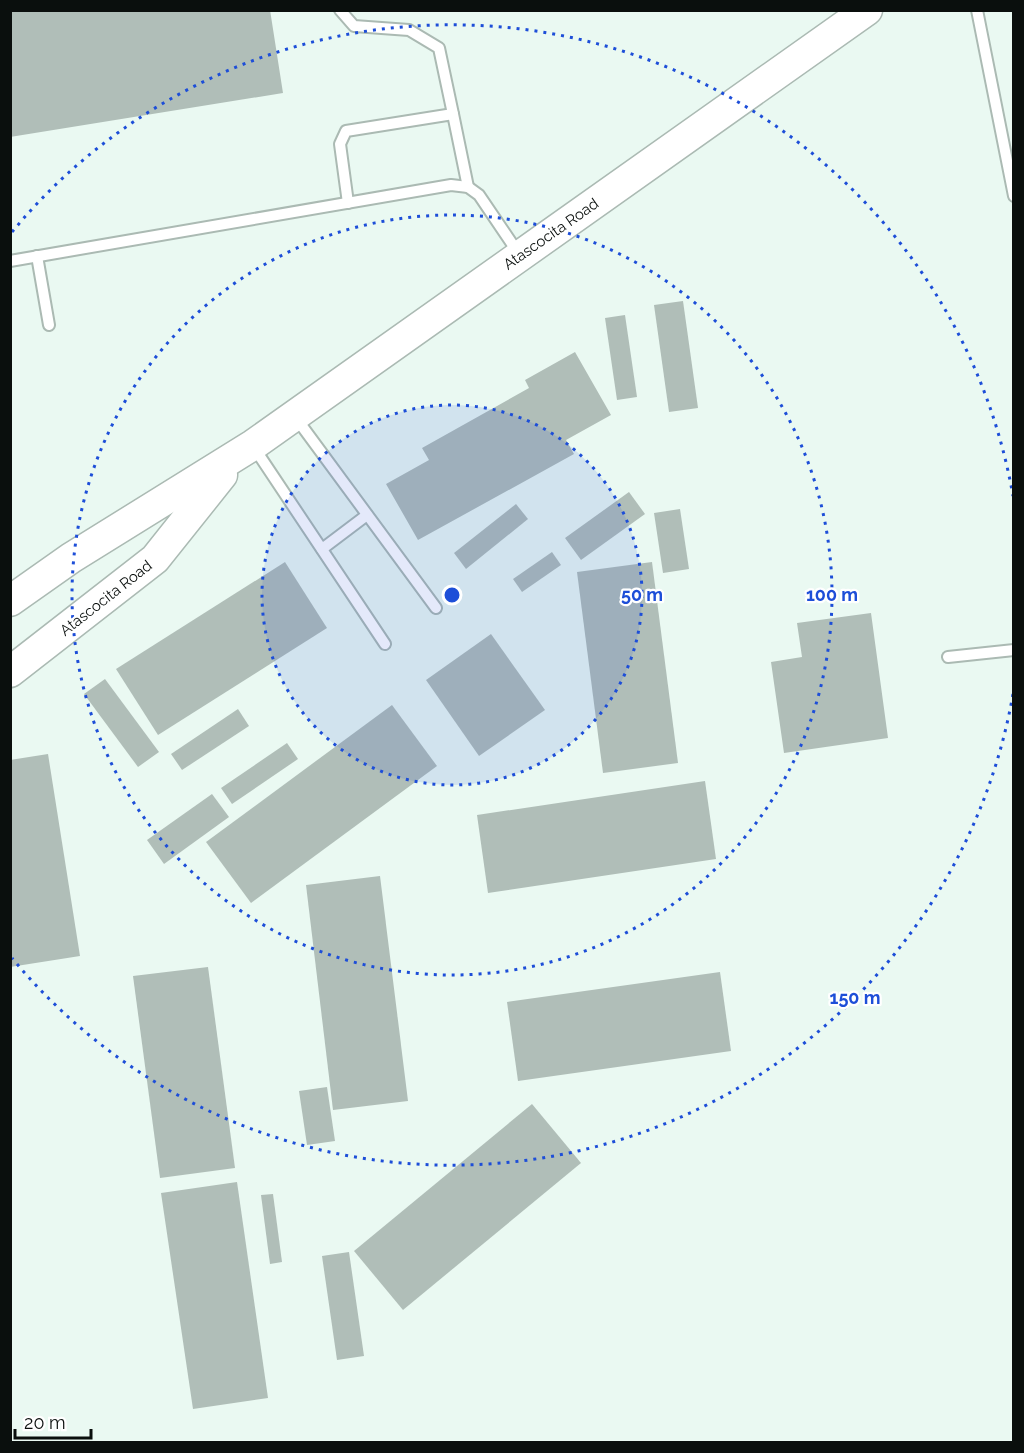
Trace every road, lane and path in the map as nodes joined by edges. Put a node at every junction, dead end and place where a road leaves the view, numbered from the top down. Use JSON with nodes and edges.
{"nodes":[{"id":1,"x":340,"y":10,"type":"edge"},
{"id":2,"x":977,"y":10,"type":"edge"},
{"id":3,"x":850,"y":18,"type":"edge"},
{"id":4,"x":453,"y":114,"type":"junction"},
{"id":5,"x":468,"y":187,"type":"junction"},
{"id":6,"x":1014,"y":196,"type":"edge"},
{"id":7,"x":348,"y":203,"type":"junction"},
{"id":8,"x":37,"y":256,"type":"junction"},
{"id":9,"x":520,"y":256,"type":"junction"},
{"id":10,"x":10,"y":261,"type":"edge"},
{"id":11,"x":49,"y":325,"type":"dead end"},
{"id":12,"x":295,"y":416,"type":"junction"},
{"id":13,"x":244,"y":451,"type":"junction"},
{"id":14,"x":367,"y":514,"type":"junction"},
{"id":15,"x":322,"y":549,"type":"junction"},
{"id":16,"x":10,"y":601,"type":"edge"},
{"id":17,"x":436,"y":608,"type":"dead end"},
{"id":18,"x":385,"y":644,"type":"dead end"},
{"id":19,"x":1014,"y":650,"type":"edge"},
{"id":20,"x":948,"y":657,"type":"dead end"},
{"id":21,"x":10,"y":672,"type":"edge"}],
"edges":[{"from":1,"to":4,"type":"lane"},
{"from":2,"to":6,"type":"lane"},
{"from":3,"to":9,"type":"main road","name":"Atascocita Road"},
{"from":4,"to":5,"type":"lane"},
{"from":4,"to":7,"type":"lane"},
{"from":5,"to":7,"type":"lane"},
{"from":5,"to":9,"type":"lane"},
{"from":7,"to":8,"type":"lane"},
{"from":8,"to":10,"type":"lane"},
{"from":8,"to":11,"type":"lane"},
{"from":9,"to":12,"type":"main road","name":"Atascocita Road"},
{"from":12,"to":13,"type":"main road","name":"Atascocita Road"},
{"from":12,"to":14,"type":"lane"},
{"from":13,"to":15,"type":"lane"},
{"from":13,"to":16,"type":"main road","name":"Atascocita Road"},
{"from":13,"to":21,"type":"main road","name":"Atascocita Road"},
{"from":14,"to":15,"type":"lane"},
{"from":14,"to":17,"type":"lane"},
{"from":15,"to":18,"type":"lane"},
{"from":19,"to":20,"type":"lane"}]}
